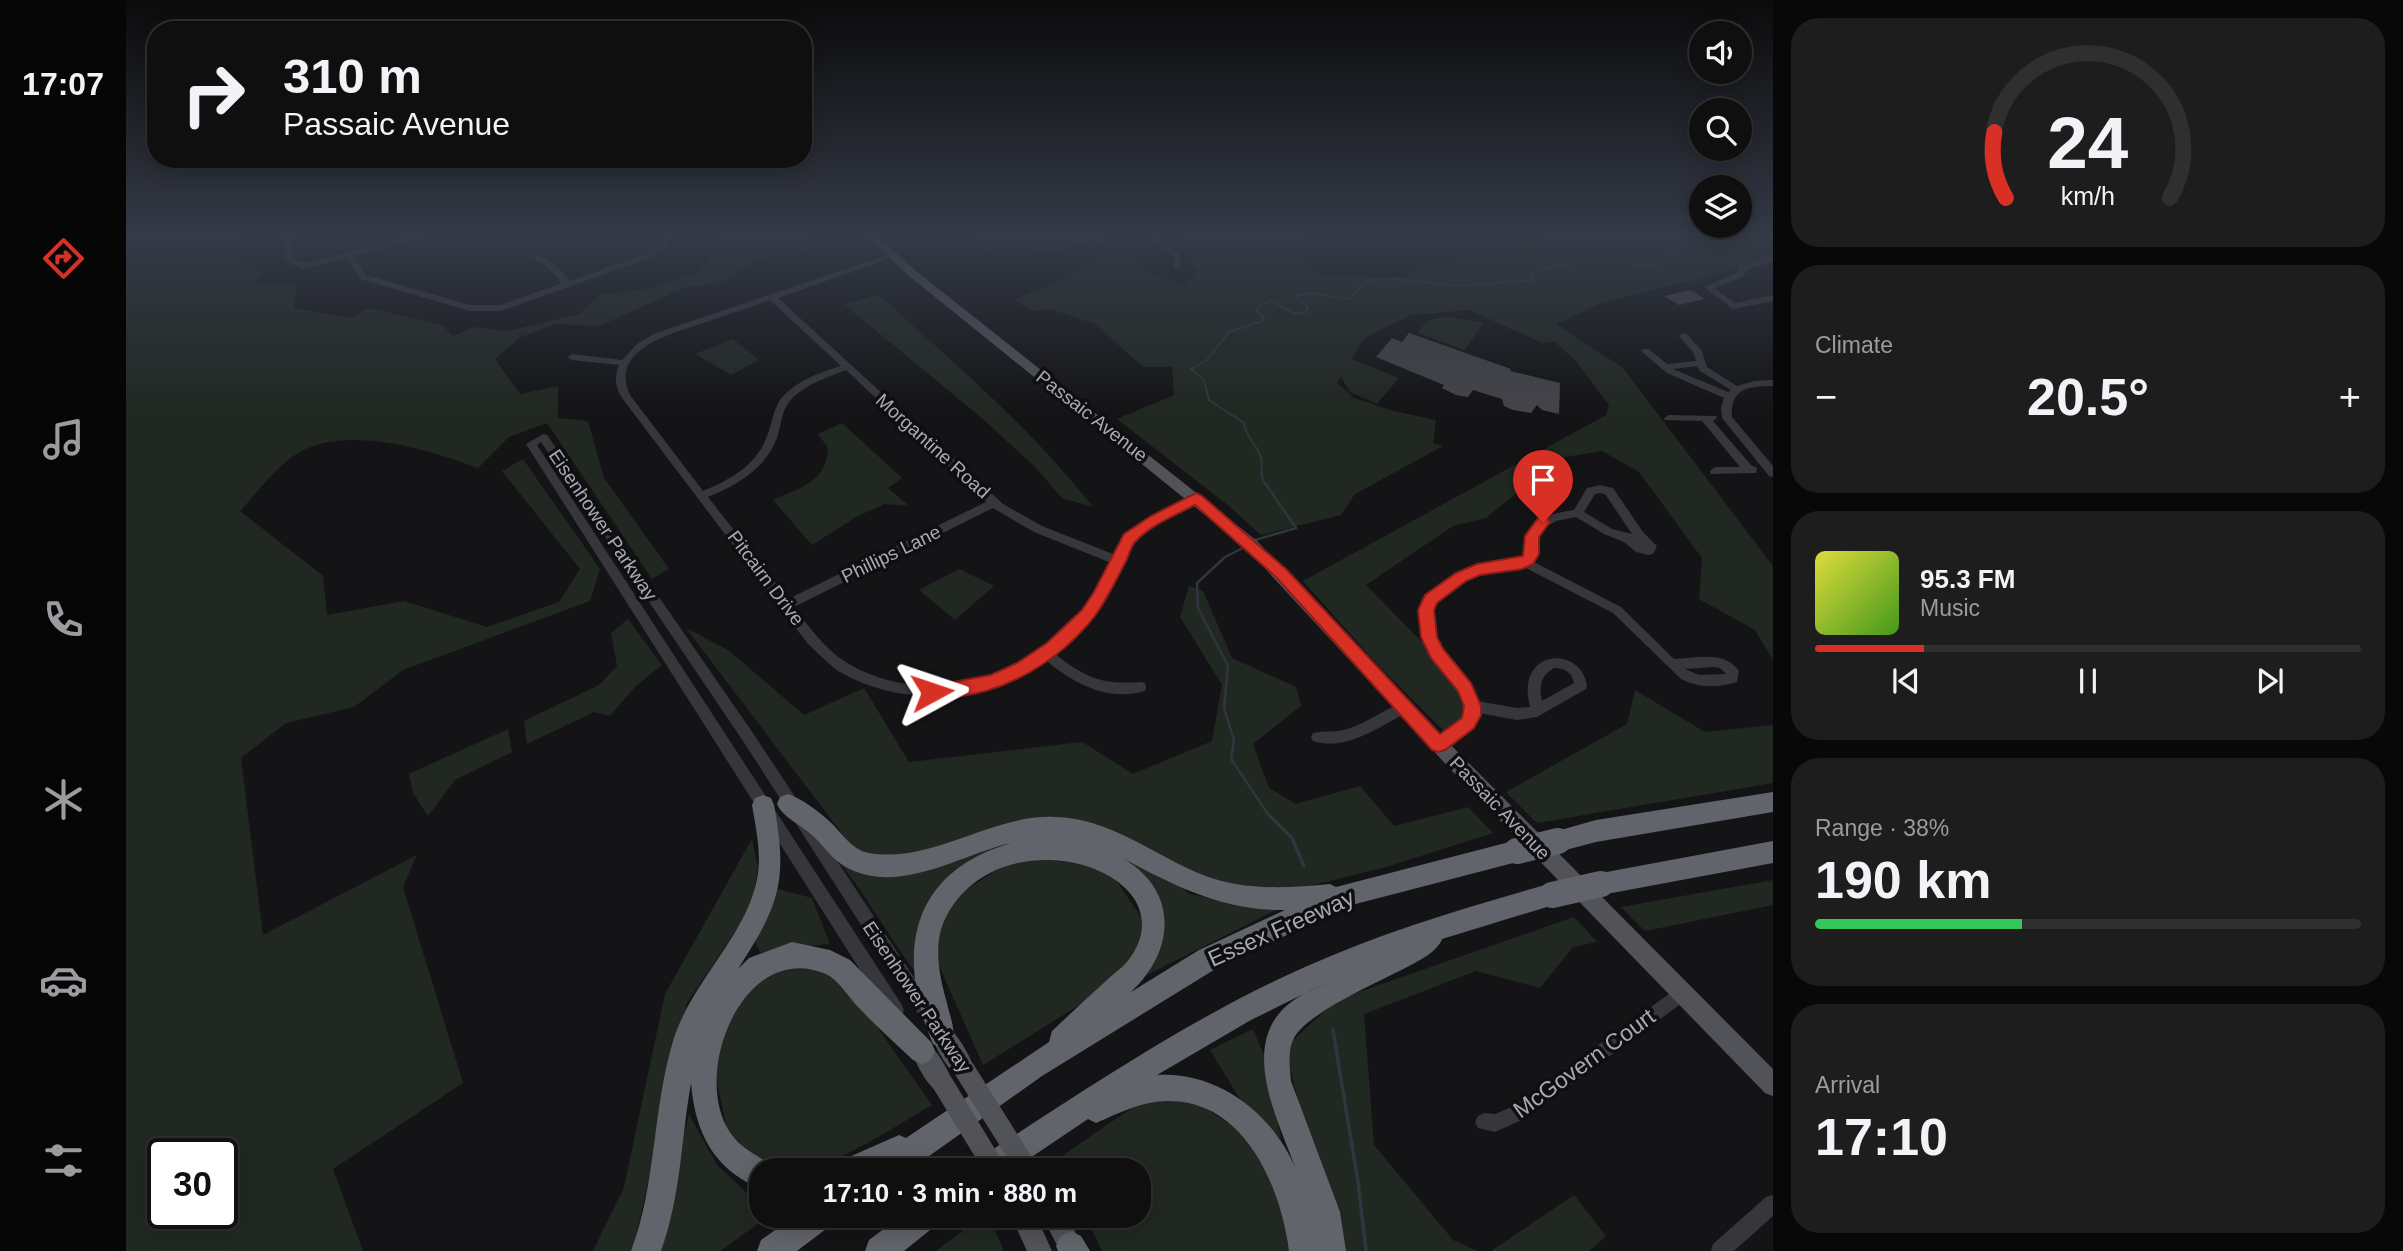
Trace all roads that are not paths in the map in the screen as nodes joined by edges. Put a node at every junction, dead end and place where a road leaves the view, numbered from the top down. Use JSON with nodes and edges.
{"nodes":[{"id":1,"x":424,"y":294,"type":"edge"},
{"id":2,"x":538,"y":294,"type":"edge"},
{"id":3,"x":783,"y":294,"type":"edge"},
{"id":4,"x":941,"y":294,"type":"edge"},
{"id":5,"x":1718,"y":294,"type":"edge"},
{"id":6,"x":773,"y":298,"type":"junction"},
{"id":7,"x":1772,"y":304,"type":"edge"},
{"id":8,"x":1684,"y":336,"type":"dead end"},
{"id":9,"x":1646,"y":351,"type":"dead end"},
{"id":10,"x":572,"y":357,"type":"dead end"},
{"id":11,"x":624,"y":363,"type":"junction"},
{"id":12,"x":1701,"y":363,"type":"junction"},
{"id":13,"x":846,"y":367,"type":"junction"},
{"id":14,"x":1664,"y":367,"type":"junction"},
{"id":15,"x":1773,"y":383,"type":"edge"},
{"id":16,"x":1732,"y":392,"type":"junction"},
{"id":17,"x":1670,"y":418,"type":"dead end"},
{"id":18,"x":1705,"y":418,"type":"junction"},
{"id":19,"x":1727,"y":418,"type":"junction"},
{"id":20,"x":1749,"y":470,"type":"junction"},
{"id":21,"x":1715,"y":471,"type":"dead end"},
{"id":22,"x":1771,"y":471,"type":"edge"},
{"id":23,"x":703,"y":495,"type":"junction"},
{"id":24,"x":1196,"y":498,"type":"junction"},
{"id":25,"x":995,"y":502,"type":"junction"},
{"id":26,"x":1578,"y":513,"type":"junction"},
{"id":27,"x":1116,"y":560,"type":"junction"},
{"id":28,"x":1525,"y":562,"type":"junction"},
{"id":29,"x":787,"y":605,"type":"junction"},
{"id":30,"x":1045,"y":653,"type":"junction"},
{"id":31,"x":1671,"y":664,"type":"dead end"},
{"id":32,"x":1140,"y":687,"type":"dead end"},
{"id":33,"x":1472,"y":706,"type":"junction"},
{"id":34,"x":1403,"y":708,"type":"junction"},
{"id":35,"x":1537,"y":710,"type":"dead end"},
{"id":36,"x":1318,"y":737,"type":"dead end"},
{"id":37,"x":1438,"y":744,"type":"junction"},
{"id":38,"x":1773,"y":802,"type":"edge"},
{"id":39,"x":775,"y":804,"type":"junction"},
{"id":40,"x":1773,"y":852,"type":"edge"},
{"id":41,"x":1345,"y":895,"type":"junction"},
{"id":42,"x":1448,"y":925,"type":"junction"},
{"id":43,"x":1680,"y":994,"type":"junction"},
{"id":44,"x":932,"y":1043,"type":"junction"},
{"id":45,"x":1033,"y":1067,"type":"junction"},
{"id":46,"x":1773,"y":1085,"type":"edge"},
{"id":47,"x":1484,"y":1122,"type":"dead end"},
{"id":48,"x":1050,"y":1129,"type":"junction"},
{"id":49,"x":935,"y":1133,"type":"junction"},
{"id":50,"x":879,"y":1158,"type":"edge"},
{"id":51,"x":901,"y":1158,"type":"edge"},
{"id":52,"x":988,"y":1158,"type":"edge"},
{"id":53,"x":1005,"y":1158,"type":"edge"},
{"id":54,"x":1020,"y":1158,"type":"edge"},
{"id":55,"x":749,"y":1168,"type":"edge"},
{"id":56,"x":1773,"y":1204,"type":"edge"},
{"id":57,"x":804,"y":1228,"type":"edge"},
{"id":58,"x":910,"y":1228,"type":"edge"},
{"id":59,"x":924,"y":1228,"type":"edge"},
{"id":60,"x":1029,"y":1228,"type":"edge"},
{"id":61,"x":1061,"y":1228,"type":"edge"},
{"id":62,"x":1073,"y":1250,"type":"edge"},
{"id":63,"x":646,"y":1251,"type":"edge"},
{"id":64,"x":772,"y":1251,"type":"edge"},
{"id":65,"x":880,"y":1251,"type":"edge"},
{"id":66,"x":901,"y":1251,"type":"edge"},
{"id":67,"x":1040,"y":1251,"type":"edge"},
{"id":68,"x":1304,"y":1251,"type":"edge"},
{"id":69,"x":1331,"y":1251,"type":"edge"},
{"id":70,"x":1720,"y":1251,"type":"edge"}],
"edges":[{"from":1,"to":2,"type":"street"},
{"from":3,"to":6,"type":"street"},
{"from":4,"to":24,"type":"main road","name":"Passaic Avenue"},
{"from":5,"to":7,"type":"street"},
{"from":6,"to":11,"type":"street"},
{"from":6,"to":13,"type":"street","name":"Morgantine Road"},
{"from":8,"to":12,"type":"street"},
{"from":9,"to":14,"type":"street"},
{"from":10,"to":11,"type":"street"},
{"from":11,"to":23,"type":"street","name":"Pitcairn Drive"},
{"from":12,"to":14,"type":"street"},
{"from":12,"to":16,"type":"street"},
{"from":13,"to":23,"type":"street"},
{"from":13,"to":25,"type":"street","name":"Morgantine Road"},
{"from":14,"to":16,"type":"street"},
{"from":15,"to":16,"type":"street"},
{"from":16,"to":19,"type":"street"},
{"from":17,"to":18,"type":"street"},
{"from":18,"to":19,"type":"street"},
{"from":18,"to":20,"type":"street"},
{"from":19,"to":22,"type":"street"},
{"from":20,"to":21,"type":"street"},
{"from":20,"to":22,"type":"street"},
{"from":23,"to":29,"type":"street","name":"Pitcairn Drive"},
{"from":24,"to":27,"type":"street","name":"Pitcairn Drive"},
{"from":24,"to":34,"type":"main road","name":"Passaic Avenue"},
{"from":25,"to":27,"type":"street","name":"Morgantine Road"},
{"from":25,"to":29,"type":"street","name":"Phillips Lane"},
{"from":26,"to":26,"type":"street"},
{"from":26,"to":28,"type":"street"},
{"from":27,"to":30,"type":"street","name":"Pitcairn Drive"},
{"from":28,"to":31,"type":"street"},
{"from":28,"to":33,"type":"street"},
{"from":29,"to":30,"type":"street","name":"Pitcairn Drive"},
{"from":30,"to":32,"type":"street"},
{"from":33,"to":35,"type":"street"},
{"from":33,"to":37,"type":"street"},
{"from":34,"to":36,"type":"street"},
{"from":34,"to":37,"type":"main road","name":"Passaic Avenue"},
{"from":37,"to":43,"type":"main road","name":"Passaic Avenue"},
{"from":38,"to":41,"type":"highway","name":"Essex Freeway","bridge":true},
{"from":39,"to":39,"type":"street","name":"Eisenhower Parkway"},
{"from":39,"to":41,"type":"highway"},
{"from":39,"to":44,"type":"street","name":"Eisenhower Parkway"},
{"from":39,"to":44,"type":"street","name":"Eisenhower Parkway"},
{"from":39,"to":63,"type":"highway"},
{"from":40,"to":42,"type":"highway","bridge":true},
{"from":41,"to":45,"type":"highway","name":"Essex Freeway"},
{"from":42,"to":48,"type":"highway"},
{"from":42,"to":69,"type":"highway"},
{"from":43,"to":46,"type":"main road","name":"Passaic Avenue"},
{"from":43,"to":47,"type":"street","name":"McGovern Court"},
{"from":44,"to":45,"type":"highway"},
{"from":44,"to":52,"type":"main road","name":"Eisenhower Parkway","bridge":true},
{"from":44,"to":54,"type":"main road","name":"Eisenhower Parkway","bridge":true},
{"from":44,"to":55,"type":"highway"},
{"from":45,"to":49,"type":"highway","name":"Essex Freeway"},
{"from":48,"to":53,"type":"highway"},
{"from":48,"to":68,"type":"highway"},
{"from":49,"to":50,"type":"highway"},
{"from":49,"to":51,"type":"highway","name":"Essex Freeway"},
{"from":56,"to":70,"type":"street"},
{"from":57,"to":64,"type":"highway"},
{"from":58,"to":65,"type":"highway"},
{"from":59,"to":66,"type":"highway"},
{"from":60,"to":67,"type":"main road"},
{"from":61,"to":62,"type":"main road"}]}
